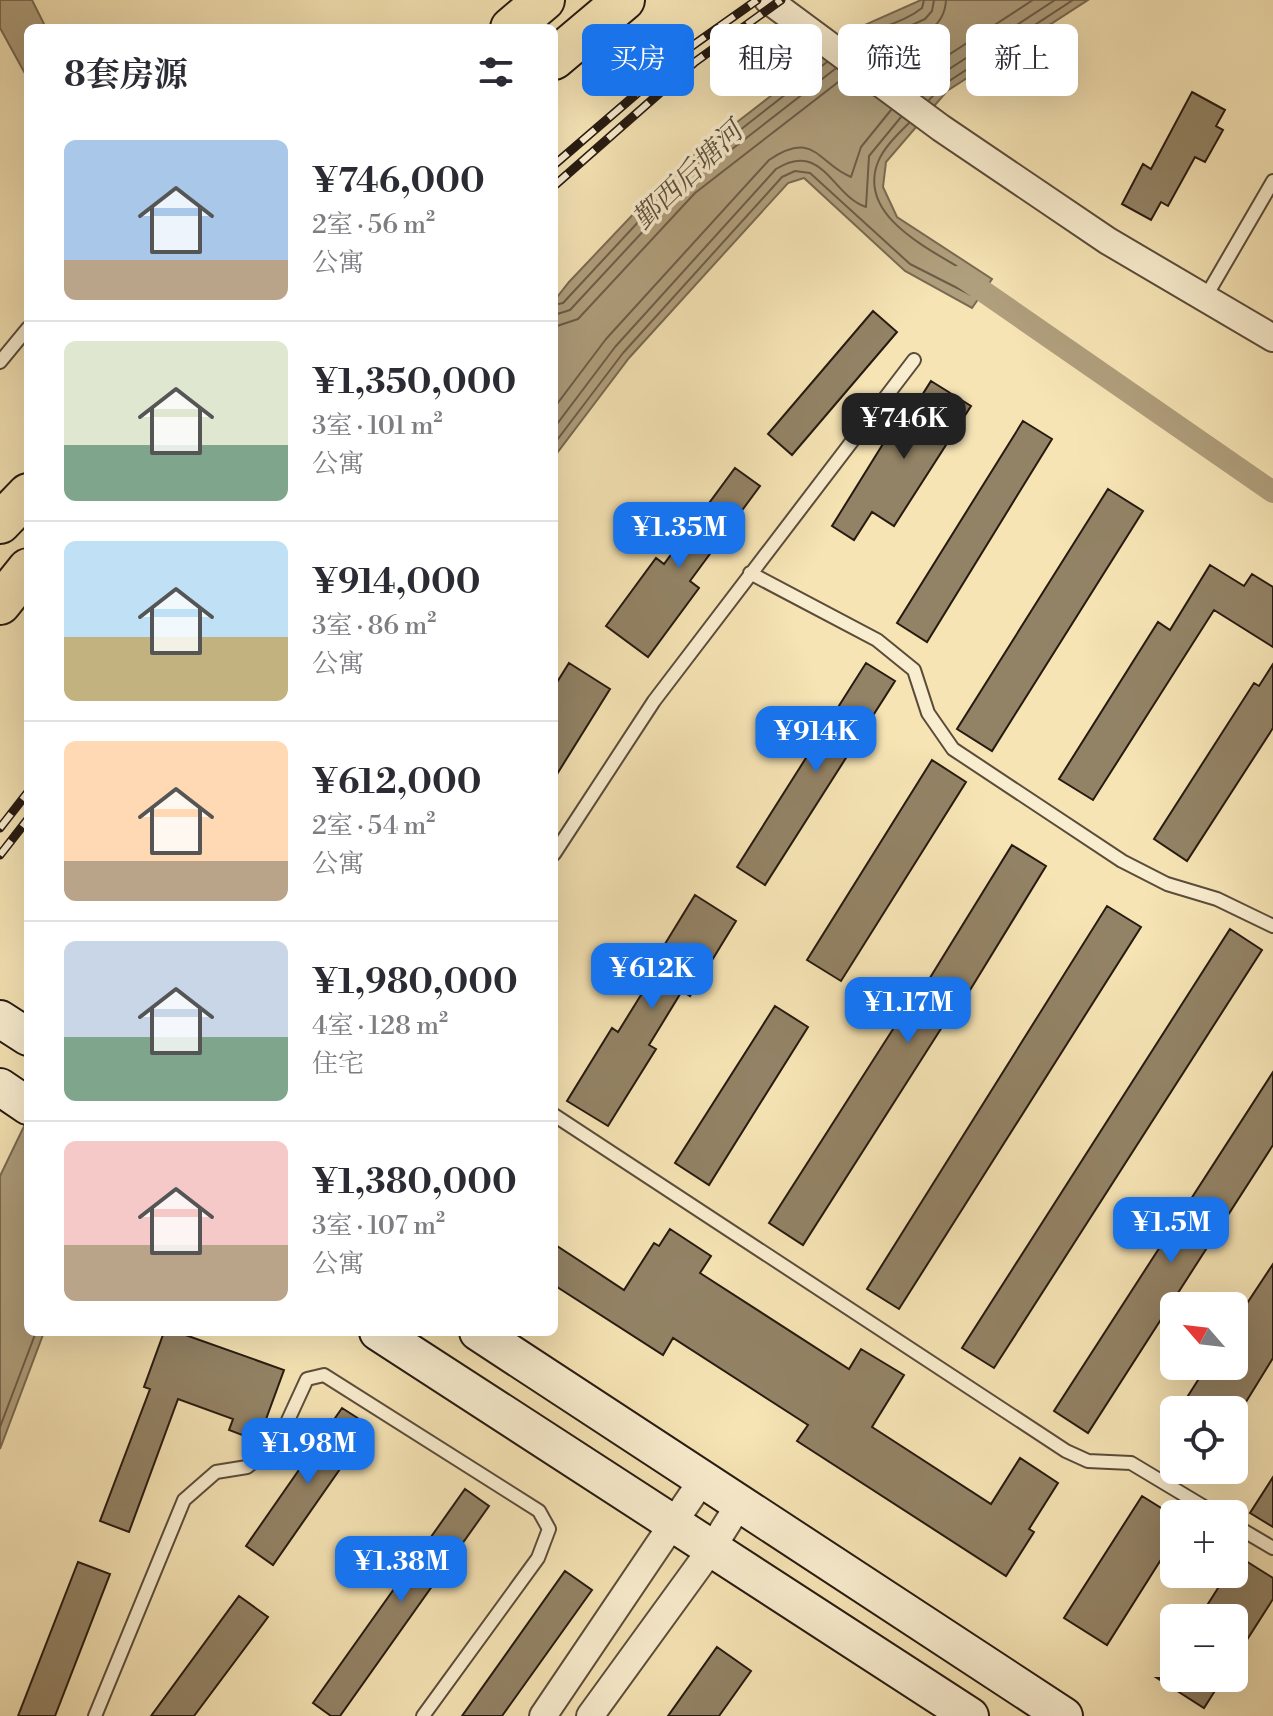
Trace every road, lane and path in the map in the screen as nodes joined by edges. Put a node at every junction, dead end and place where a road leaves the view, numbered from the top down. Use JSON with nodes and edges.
{"nodes":[{"id":1,"x":544,"y":0,"type":"edge"},
{"id":2,"x":624,"y":0,"type":"edge"},
{"id":3,"x":768,"y":0,"type":"edge"},
{"id":4,"x":516,"y":24,"type":"edge"},
{"id":5,"x":558,"y":56,"type":"edge"},
{"id":6,"x":1273,"y":181,"type":"edge"},
{"id":7,"x":1205,"y":298,"type":"junction"},
{"id":8,"x":24,"y":333,"type":"edge"},
{"id":9,"x":1273,"y":338,"type":"edge"},
{"id":10,"x":914,"y":360,"type":"dead end"},
{"id":11,"x":0,"y":362,"type":"edge"},
{"id":12,"x":750,"y":573,"type":"junction"},
{"id":13,"x":24,"y":574,"type":"edge"},
{"id":14,"x":0,"y":604,"type":"edge"},
{"id":15,"x":558,"y":848,"type":"edge"},
{"id":16,"x":1273,"y":926,"type":"edge"},
{"id":17,"x":0,"y":1019,"type":"edge"},
{"id":18,"x":24,"y":1034,"type":"edge"},
{"id":19,"x":558,"y":1118,"type":"edge"},
{"id":20,"x":384,"y":1336,"type":"edge"},
{"id":21,"x":484,"y":1336,"type":"edge"},
{"id":22,"x":703,"y":1479,"type":"junction"},
{"id":23,"x":1193,"y":1500,"type":"edge"},
{"id":24,"x":740,"y":1503,"type":"junction"},
{"id":25,"x":675,"y":1524,"type":"junction"},
{"id":26,"x":1248,"y":1533,"type":"edge"},
{"id":27,"x":712,"y":1548,"type":"junction"},
{"id":28,"x":1273,"y":1548,"type":"edge"},
{"id":29,"x":95,"y":1716,"type":"edge"},
{"id":30,"x":423,"y":1716,"type":"edge"},
{"id":31,"x":543,"y":1716,"type":"edge"},
{"id":32,"x":590,"y":1716,"type":"edge"},
{"id":33,"x":970,"y":1716,"type":"edge"},
{"id":34,"x":1064,"y":1716,"type":"edge"}],
"edges":[{"from":1,"to":4,"type":"main road"},
{"from":2,"to":5,"type":"main road"},
{"from":3,"to":7,"type":"street"},
{"from":6,"to":7,"type":"lane"},
{"from":7,"to":9,"type":"street"},
{"from":8,"to":11,"type":"lane"},
{"from":10,"to":12,"type":"lane"},
{"from":12,"to":15,"type":"lane"},
{"from":12,"to":16,"type":"lane"},
{"from":13,"to":14,"type":"main road"},
{"from":17,"to":18,"type":"street"},
{"from":19,"to":23,"type":"lane"},
{"from":20,"to":25,"type":"street"},
{"from":21,"to":22,"type":"street"},
{"from":22,"to":24,"type":"street"},
{"from":22,"to":25,"type":"street"},
{"from":24,"to":27,"type":"street"},
{"from":24,"to":34,"type":"street"},
{"from":25,"to":27,"type":"street"},
{"from":25,"to":31,"type":"street"},
{"from":26,"to":28,"type":"lane"},
{"from":27,"to":32,"type":"street"},
{"from":27,"to":33,"type":"street"},
{"from":29,"to":30,"type":"lane"}]}
